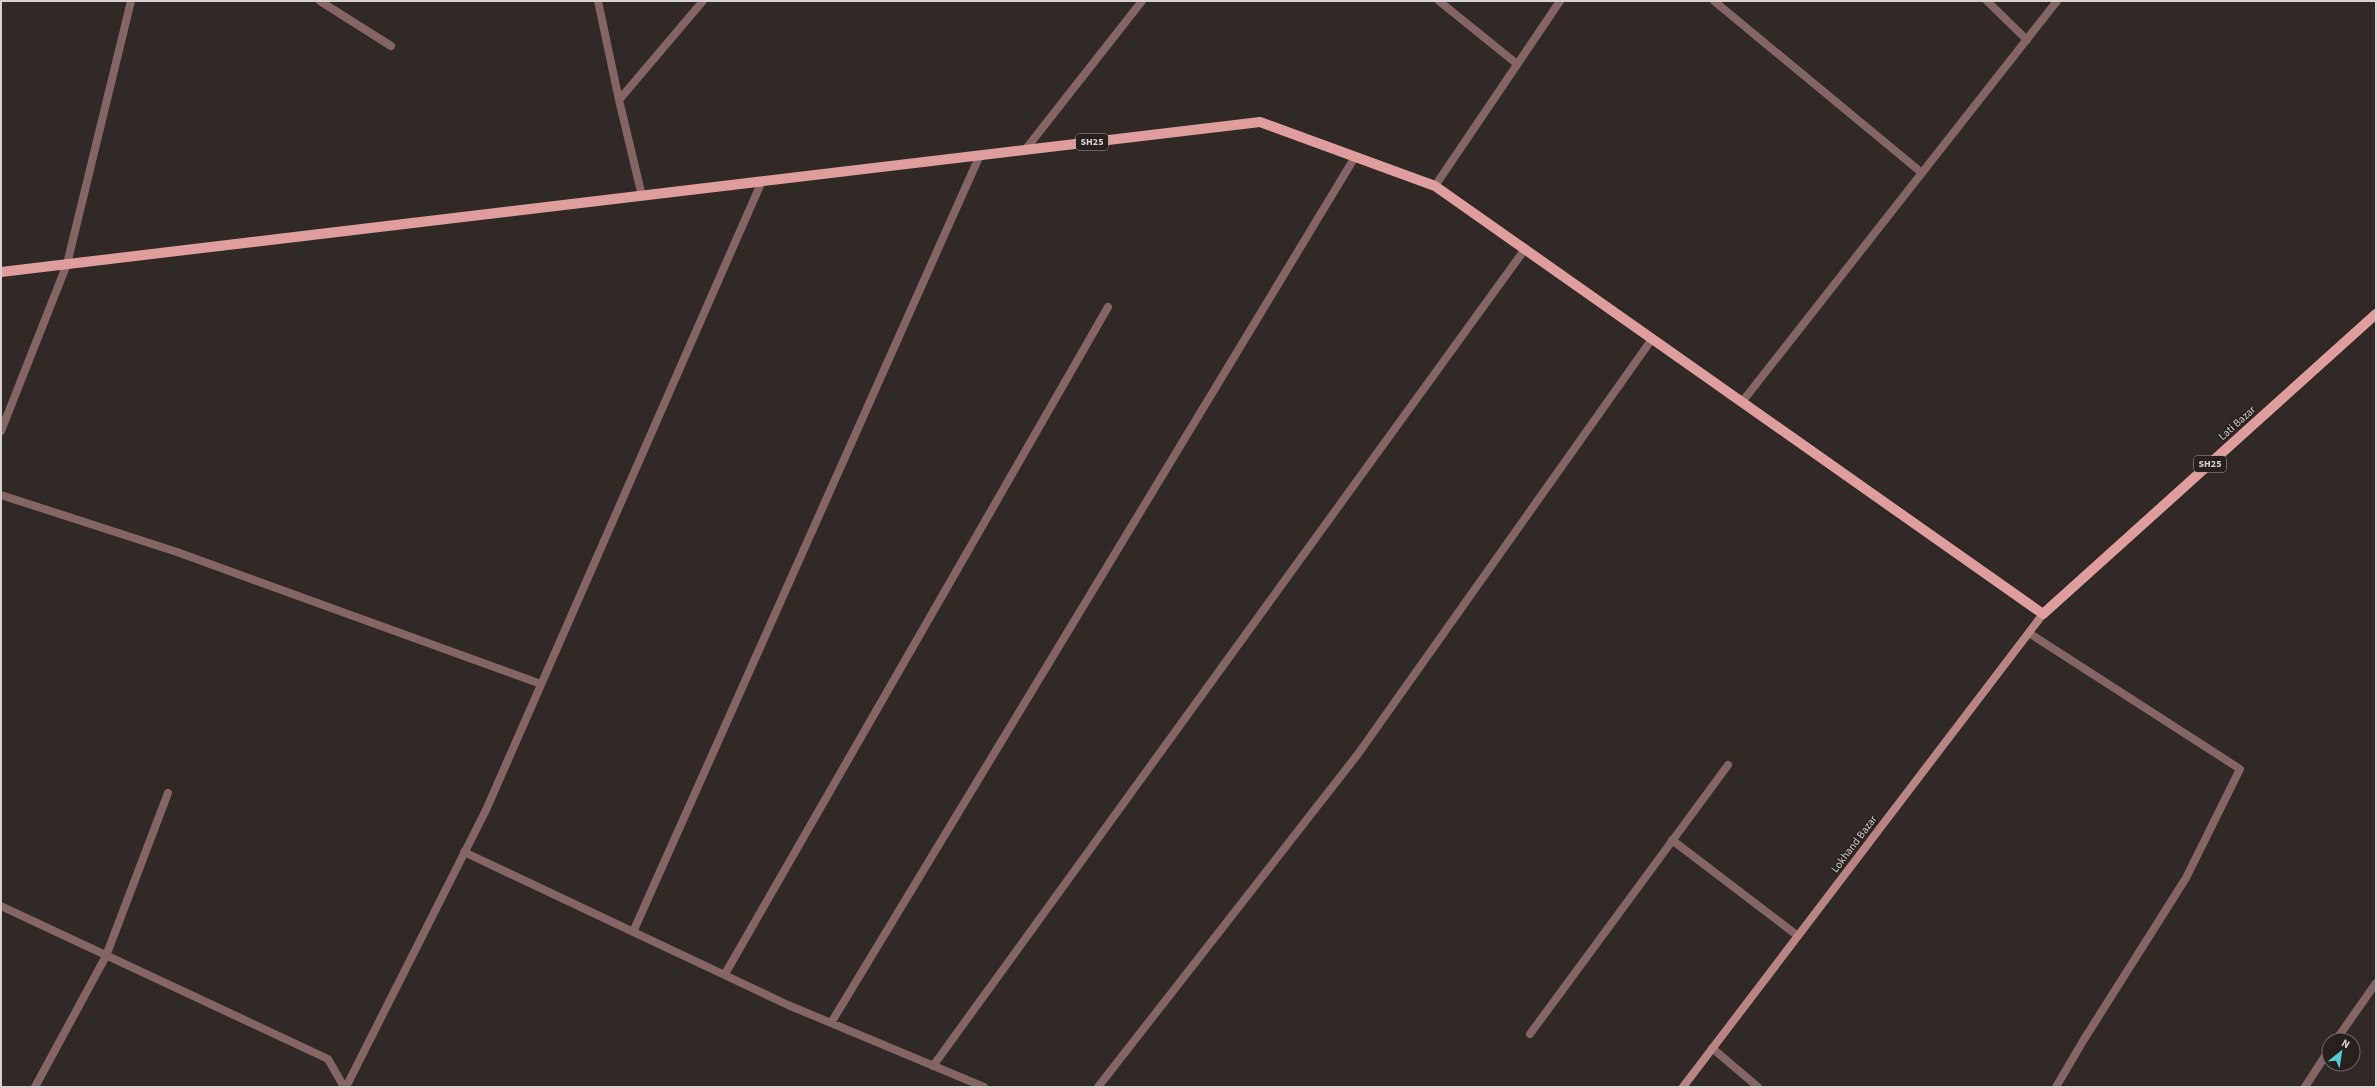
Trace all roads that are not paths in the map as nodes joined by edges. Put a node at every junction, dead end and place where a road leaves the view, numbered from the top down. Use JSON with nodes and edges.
{"nodes":[{"id":1,"x":131,"y":1,"type":"edge"},
{"id":2,"x":320,"y":1,"type":"edge"},
{"id":3,"x":598,"y":1,"type":"edge"},
{"id":4,"x":703,"y":1,"type":"edge"},
{"id":5,"x":1142,"y":1,"type":"edge"},
{"id":6,"x":1439,"y":1,"type":"edge"},
{"id":7,"x":1560,"y":1,"type":"edge"},
{"id":8,"x":1714,"y":1,"type":"edge"},
{"id":9,"x":1987,"y":1,"type":"edge"},
{"id":10,"x":2057,"y":1,"type":"edge"},
{"id":11,"x":2027,"y":40,"type":"junction"},
{"id":12,"x":391,"y":46,"type":"dead end"},
{"id":13,"x":1517,"y":64,"type":"junction"},
{"id":14,"x":619,"y":100,"type":"junction"},
{"id":15,"x":1025,"y":150,"type":"junction"},
{"id":16,"x":980,"y":155,"type":"junction"},
{"id":17,"x":1355,"y":156,"type":"junction"},
{"id":18,"x":1922,"y":173,"type":"junction"},
{"id":19,"x":762,"y":181,"type":"junction"},
{"id":20,"x":1435,"y":186,"type":"junction"},
{"id":21,"x":642,"y":196,"type":"junction"},
{"id":22,"x":1525,"y":249,"type":"junction"},
{"id":23,"x":67,"y":264,"type":"junction"},
{"id":24,"x":1,"y":272,"type":"edge"},
{"id":25,"x":1108,"y":307,"type":"dead end"},
{"id":26,"x":2376,"y":314,"type":"edge"},
{"id":27,"x":1652,"y":339,"type":"junction"},
{"id":28,"x":1742,"y":402,"type":"junction"},
{"id":29,"x":1,"y":431,"type":"edge"},
{"id":30,"x":1,"y":495,"type":"edge"},
{"id":31,"x":2043,"y":614,"type":"junction"},
{"id":32,"x":2029,"y":633,"type":"junction"},
{"id":33,"x":541,"y":684,"type":"junction"},
{"id":34,"x":1728,"y":765,"type":"dead end"},
{"id":35,"x":168,"y":793,"type":"dead end"},
{"id":36,"x":1672,"y":840,"type":"junction"},
{"id":37,"x":464,"y":852,"type":"junction"},
{"id":38,"x":1,"y":906,"type":"edge"},
{"id":39,"x":634,"y":932,"type":"junction"},
{"id":40,"x":1798,"y":936,"type":"junction"},
{"id":41,"x":106,"y":956,"type":"junction"},
{"id":42,"x":725,"y":974,"type":"junction"},
{"id":43,"x":2376,"y":983,"type":"edge"},
{"id":44,"x":831,"y":1023,"type":"junction"},
{"id":45,"x":2342,"y":1032,"type":"edge"},
{"id":46,"x":1530,"y":1034,"type":"dead end"},
{"id":47,"x":1712,"y":1048,"type":"junction"},
{"id":48,"x":2321,"y":1062,"type":"edge"},
{"id":49,"x":933,"y":1066,"type":"junction"},
{"id":50,"x":35,"y":1087,"type":"edge"},
{"id":51,"x":345,"y":1087,"type":"edge"},
{"id":52,"x":984,"y":1087,"type":"edge"},
{"id":53,"x":1098,"y":1087,"type":"edge"},
{"id":54,"x":1683,"y":1087,"type":"edge"},
{"id":55,"x":1758,"y":1087,"type":"edge"},
{"id":56,"x":2056,"y":1087,"type":"edge"},
{"id":57,"x":2305,"y":1087,"type":"edge"}],
"edges":[{"from":1,"to":23,"type":"street"},
{"from":2,"to":12,"type":"street"},
{"from":3,"to":14,"type":"street"},
{"from":4,"to":14,"type":"street"},
{"from":5,"to":15,"type":"street"},
{"from":6,"to":13,"type":"street"},
{"from":7,"to":13,"type":"street"},
{"from":8,"to":18,"type":"street"},
{"from":9,"to":11,"type":"street"},
{"from":10,"to":11,"type":"street"},
{"from":11,"to":18,"type":"street"},
{"from":13,"to":20,"type":"street"},
{"from":14,"to":21,"type":"street"},
{"from":15,"to":16,"type":"main road","number":"SH25"},
{"from":15,"to":17,"type":"main road","number":"SH25"},
{"from":16,"to":19,"type":"main road","number":"SH25"},
{"from":16,"to":39,"type":"street"},
{"from":17,"to":20,"type":"main road","number":"SH25"},
{"from":17,"to":44,"type":"street"},
{"from":18,"to":28,"type":"street"},
{"from":19,"to":21,"type":"main road","number":"SH25"},
{"from":19,"to":33,"type":"street"},
{"from":20,"to":22,"type":"main road","number":"SH25"},
{"from":21,"to":23,"type":"main road","number":"SH25"},
{"from":22,"to":27,"type":"main road","number":"SH25"},
{"from":22,"to":49,"type":"street"},
{"from":23,"to":24,"type":"main road","number":"SH25"},
{"from":23,"to":29,"type":"street"},
{"from":25,"to":42,"type":"street"},
{"from":26,"to":31,"type":"main road","name":"Lati Bazar","number":"SH25"},
{"from":27,"to":28,"type":"main road","number":"SH25"},
{"from":27,"to":53,"type":"street"},
{"from":28,"to":31,"type":"main road","number":"SH25"},
{"from":30,"to":33,"type":"street"},
{"from":31,"to":32,"type":"main road","name":"Lokhand Bazar"},
{"from":32,"to":40,"type":"main road","name":"Lokhand Bazar"},
{"from":32,"to":56,"type":"street"},
{"from":33,"to":37,"type":"street"},
{"from":34,"to":36,"type":"street"},
{"from":35,"to":41,"type":"street"},
{"from":36,"to":40,"type":"street"},
{"from":36,"to":46,"type":"street"},
{"from":37,"to":39,"type":"street"},
{"from":37,"to":51,"type":"street"},
{"from":38,"to":41,"type":"street"},
{"from":39,"to":42,"type":"street"},
{"from":40,"to":47,"type":"main road","name":"Lokhand Bazar"},
{"from":41,"to":50,"type":"street"},
{"from":41,"to":51,"type":"street"},
{"from":42,"to":44,"type":"street"},
{"from":43,"to":45,"type":"street"},
{"from":44,"to":49,"type":"street"},
{"from":47,"to":54,"type":"main road","name":"Lokhand Bazar"},
{"from":47,"to":55,"type":"street"},
{"from":48,"to":57,"type":"street"},
{"from":49,"to":52,"type":"street"}]}
